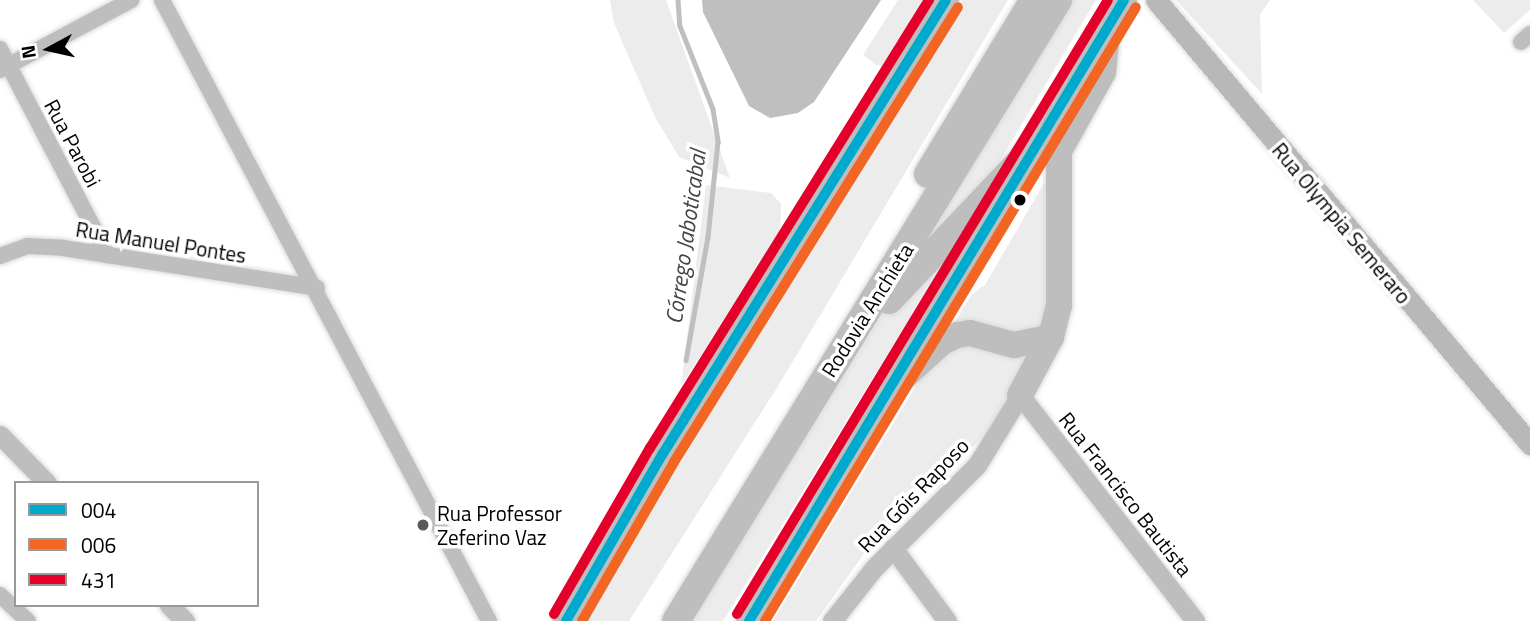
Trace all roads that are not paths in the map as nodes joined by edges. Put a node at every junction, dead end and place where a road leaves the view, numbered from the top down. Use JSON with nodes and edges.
{"nodes":[{"id":1,"x":131,"y":0,"type":"edge"},
{"id":2,"x":162,"y":0,"type":"edge"},
{"id":3,"x":946,"y":0,"type":"edge"},
{"id":4,"x":1034,"y":0,"type":"edge"},
{"id":5,"x":1058,"y":0,"type":"edge"},
{"id":6,"x":1124,"y":0,"type":"edge"},
{"id":7,"x":1156,"y":0,"type":"edge"},
{"id":8,"x":1106,"y":29,"type":"junction"},
{"id":9,"x":0,"y":49,"type":"edge"},
{"id":10,"x":4,"y":68,"type":"edge"},
{"id":11,"x":1038,"y":143,"type":"junction"},
{"id":12,"x":0,"y":256,"type":"edge"},
{"id":13,"x":108,"y":256,"type":"junction"},
{"id":14,"x":317,"y":288,"type":"junction"},
{"id":15,"x":1051,"y":337,"type":"junction"},
{"id":16,"x":998,"y":342,"type":"junction"},
{"id":17,"x":827,"y":375,"type":"junction"},
{"id":18,"x":1020,"y":395,"type":"junction"},
{"id":19,"x":883,"y":398,"type":"junction"},
{"id":20,"x":0,"y":435,"type":"edge"},
{"id":21,"x":1530,"y":444,"type":"edge"},
{"id":22,"x":45,"y":481,"type":"edge"},
{"id":23,"x":893,"y":548,"type":"junction"},
{"id":24,"x":1,"y":598,"type":"edge"},
{"id":25,"x":171,"y":607,"type":"edge"},
{"id":26,"x":28,"y":621,"type":"edge"},
{"id":27,"x":185,"y":621,"type":"edge"},
{"id":28,"x":489,"y":621,"type":"edge"},
{"id":29,"x":566,"y":621,"type":"edge"},
{"id":30,"x":655,"y":621,"type":"edge"},
{"id":31,"x":676,"y":621,"type":"edge"},
{"id":32,"x":749,"y":621,"type":"edge"},
{"id":33,"x":832,"y":621,"type":"edge"},
{"id":34,"x":947,"y":621,"type":"edge"},
{"id":35,"x":1195,"y":621,"type":"edge"}],
"edges":[{"from":1,"to":10,"type":"street"},
{"from":2,"to":14,"type":"street"},
{"from":3,"to":29,"type":"highway"},
{"from":4,"to":30,"type":"highway","name":"Rodovia Anchieta"},
{"from":5,"to":17,"type":"highway","name":"Rodovia Anchieta"},
{"from":6,"to":8,"type":"highway"},
{"from":7,"to":21,"type":"main road","name":"Rua Olympia Semeraro"},
{"from":8,"to":11,"type":"highway"},
{"from":8,"to":15,"type":"highway"},
{"from":9,"to":10,"type":"street","name":"Rua Parobi"},
{"from":10,"to":13,"type":"street","name":"Rua Parobi"},
{"from":11,"to":17,"type":"highway"},
{"from":11,"to":19,"type":"highway"},
{"from":12,"to":13,"type":"street","name":"Rua Manuel Pontes"},
{"from":13,"to":14,"type":"street","name":"Rua Manuel Pontes"},
{"from":14,"to":28,"type":"street"},
{"from":15,"to":16,"type":"highway"},
{"from":15,"to":18,"type":"highway"},
{"from":16,"to":18,"type":"highway"},
{"from":16,"to":19,"type":"highway"},
{"from":17,"to":31,"type":"highway","name":"Rodovia Anchieta"},
{"from":18,"to":23,"type":"street","name":"Rua Góis Raposo"},
{"from":18,"to":35,"type":"street","name":"Rua Francisco Bautista"},
{"from":19,"to":32,"type":"highway"},
{"from":20,"to":22,"type":"street"},
{"from":23,"to":33,"type":"street","name":"Rua Góis Raposo"},
{"from":23,"to":34,"type":"street"},
{"from":24,"to":26,"type":"street"},
{"from":25,"to":27,"type":"street"}]}
